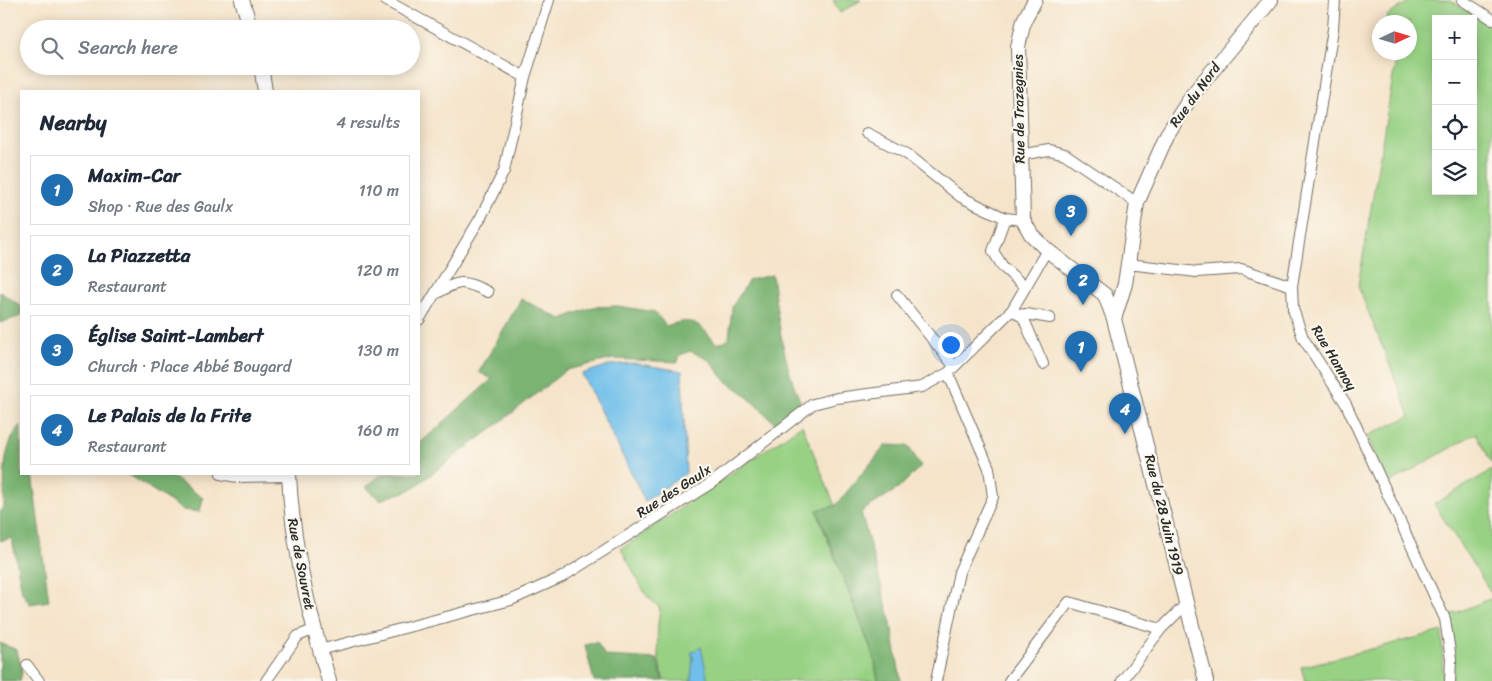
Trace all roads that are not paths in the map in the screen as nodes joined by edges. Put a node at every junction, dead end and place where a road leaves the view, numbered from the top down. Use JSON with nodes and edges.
{"nodes":[{"id":1,"x":242,"y":0,"type":"edge"},
{"id":2,"x":386,"y":0,"type":"edge"},
{"id":3,"x":549,"y":0,"type":"edge"},
{"id":4,"x":1035,"y":0,"type":"edge"},
{"id":5,"x":1272,"y":0,"type":"edge"},
{"id":6,"x":1335,"y":0,"type":"edge"},
{"id":7,"x":1462,"y":0,"type":"edge"},
{"id":8,"x":1492,"y":19,"type":"edge"},
{"id":9,"x":248,"y":20,"type":"edge"},
{"id":10,"x":263,"y":75,"type":"edge"},
{"id":11,"x":524,"y":77,"type":"junction"},
{"id":12,"x":265,"y":90,"type":"edge"},
{"id":13,"x":867,"y":133,"type":"dead end"},
{"id":14,"x":1020,"y":155,"type":"junction"},
{"id":15,"x":1137,"y":203,"type":"junction"},
{"id":16,"x":1005,"y":218,"type":"junction"},
{"id":17,"x":1023,"y":220,"type":"junction"},
{"id":18,"x":1046,"y":250,"type":"junction"},
{"id":19,"x":1128,"y":264,"type":"junction"},
{"id":20,"x":1292,"y":286,"type":"junction"},
{"id":21,"x":1025,"y":287,"type":"junction"},
{"id":22,"x":488,"y":292,"type":"dead end"},
{"id":23,"x":897,"y":295,"type":"dead end"},
{"id":24,"x":434,"y":296,"type":"junction"},
{"id":25,"x":1016,"y":312,"type":"junction"},
{"id":26,"x":420,"y":318,"type":"edge"},
{"id":27,"x":1050,"y":318,"type":"dead end"},
{"id":28,"x":1114,"y":319,"type":"junction"},
{"id":29,"x":1043,"y":364,"type":"dead end"},
{"id":30,"x":951,"y":370,"type":"junction"},
{"id":31,"x":226,"y":475,"type":"edge"},
{"id":32,"x":289,"y":475,"type":"edge"},
{"id":33,"x":1186,"y":604,"type":"junction"},
{"id":34,"x":315,"y":628,"type":"junction"},
{"id":35,"x":1161,"y":629,"type":"junction"},
{"id":36,"x":320,"y":650,"type":"junction"},
{"id":37,"x":26,"y":665,"type":"dead end"},
{"id":38,"x":39,"y":681,"type":"edge"},
{"id":39,"x":266,"y":681,"type":"edge"},
{"id":40,"x":329,"y":681,"type":"edge"},
{"id":41,"x":936,"y":681,"type":"edge"},
{"id":42,"x":1009,"y":681,"type":"edge"},
{"id":43,"x":1122,"y":681,"type":"edge"},
{"id":44,"x":1206,"y":681,"type":"edge"},
{"id":45,"x":1450,"y":681,"type":"edge"}],
"edges":[{"from":1,"to":9,"type":"main road"},
{"from":2,"to":11,"type":"street"},
{"from":3,"to":11,"type":"street"},
{"from":4,"to":14,"type":"main road","name":"Rue de Trazegnies"},
{"from":5,"to":15,"type":"main road","name":"Rue du Nord"},
{"from":6,"to":20,"type":"street","name":"Rue Hannoy"},
{"from":7,"to":8,"type":"street"},
{"from":10,"to":12,"type":"main road"},
{"from":11,"to":24,"type":"street"},
{"from":13,"to":16,"type":"street"},
{"from":14,"to":15,"type":"street"},
{"from":14,"to":17,"type":"main road","name":"Rue de Trazegnies"},
{"from":15,"to":19,"type":"main road","name":"Rue du Nord"},
{"from":16,"to":17,"type":"street"},
{"from":16,"to":21,"type":"street"},
{"from":17,"to":18,"type":"main road","name":"Rue du 28 Juin 1919"},
{"from":18,"to":21,"type":"street","name":"Rue des Gaulx"},
{"from":18,"to":28,"type":"main road","name":"Rue du 28 Juin 1919"},
{"from":19,"to":20,"type":"street"},
{"from":19,"to":28,"type":"main road","name":"Rue du Nord"},
{"from":20,"to":45,"type":"street","name":"Rue Hannoy"},
{"from":21,"to":25,"type":"street","name":"Rue des Gaulx"},
{"from":22,"to":24,"type":"street"},
{"from":23,"to":30,"type":"street"},
{"from":24,"to":26,"type":"street"},
{"from":25,"to":27,"type":"street"},
{"from":25,"to":29,"type":"street"},
{"from":25,"to":30,"type":"street","name":"Rue des Gaulx"},
{"from":28,"to":33,"type":"main road","name":"Rue du 28 Juin 1919"},
{"from":30,"to":36,"type":"street","name":"Rue des Gaulx"},
{"from":30,"to":41,"type":"street"},
{"from":31,"to":32,"type":"street","name":"Rue de Souvret"},
{"from":32,"to":34,"type":"main road","name":"Rue de Souvret"},
{"from":33,"to":35,"type":"street"},
{"from":33,"to":44,"type":"main road","name":"Rue du 28 Juin 1919"},
{"from":34,"to":36,"type":"main road","name":"Rue de Souvret"},
{"from":34,"to":39,"type":"street"},
{"from":35,"to":42,"type":"street"},
{"from":35,"to":43,"type":"street"},
{"from":36,"to":40,"type":"main road","name":"Rue de Souvret"},
{"from":37,"to":38,"type":"street"}]}
